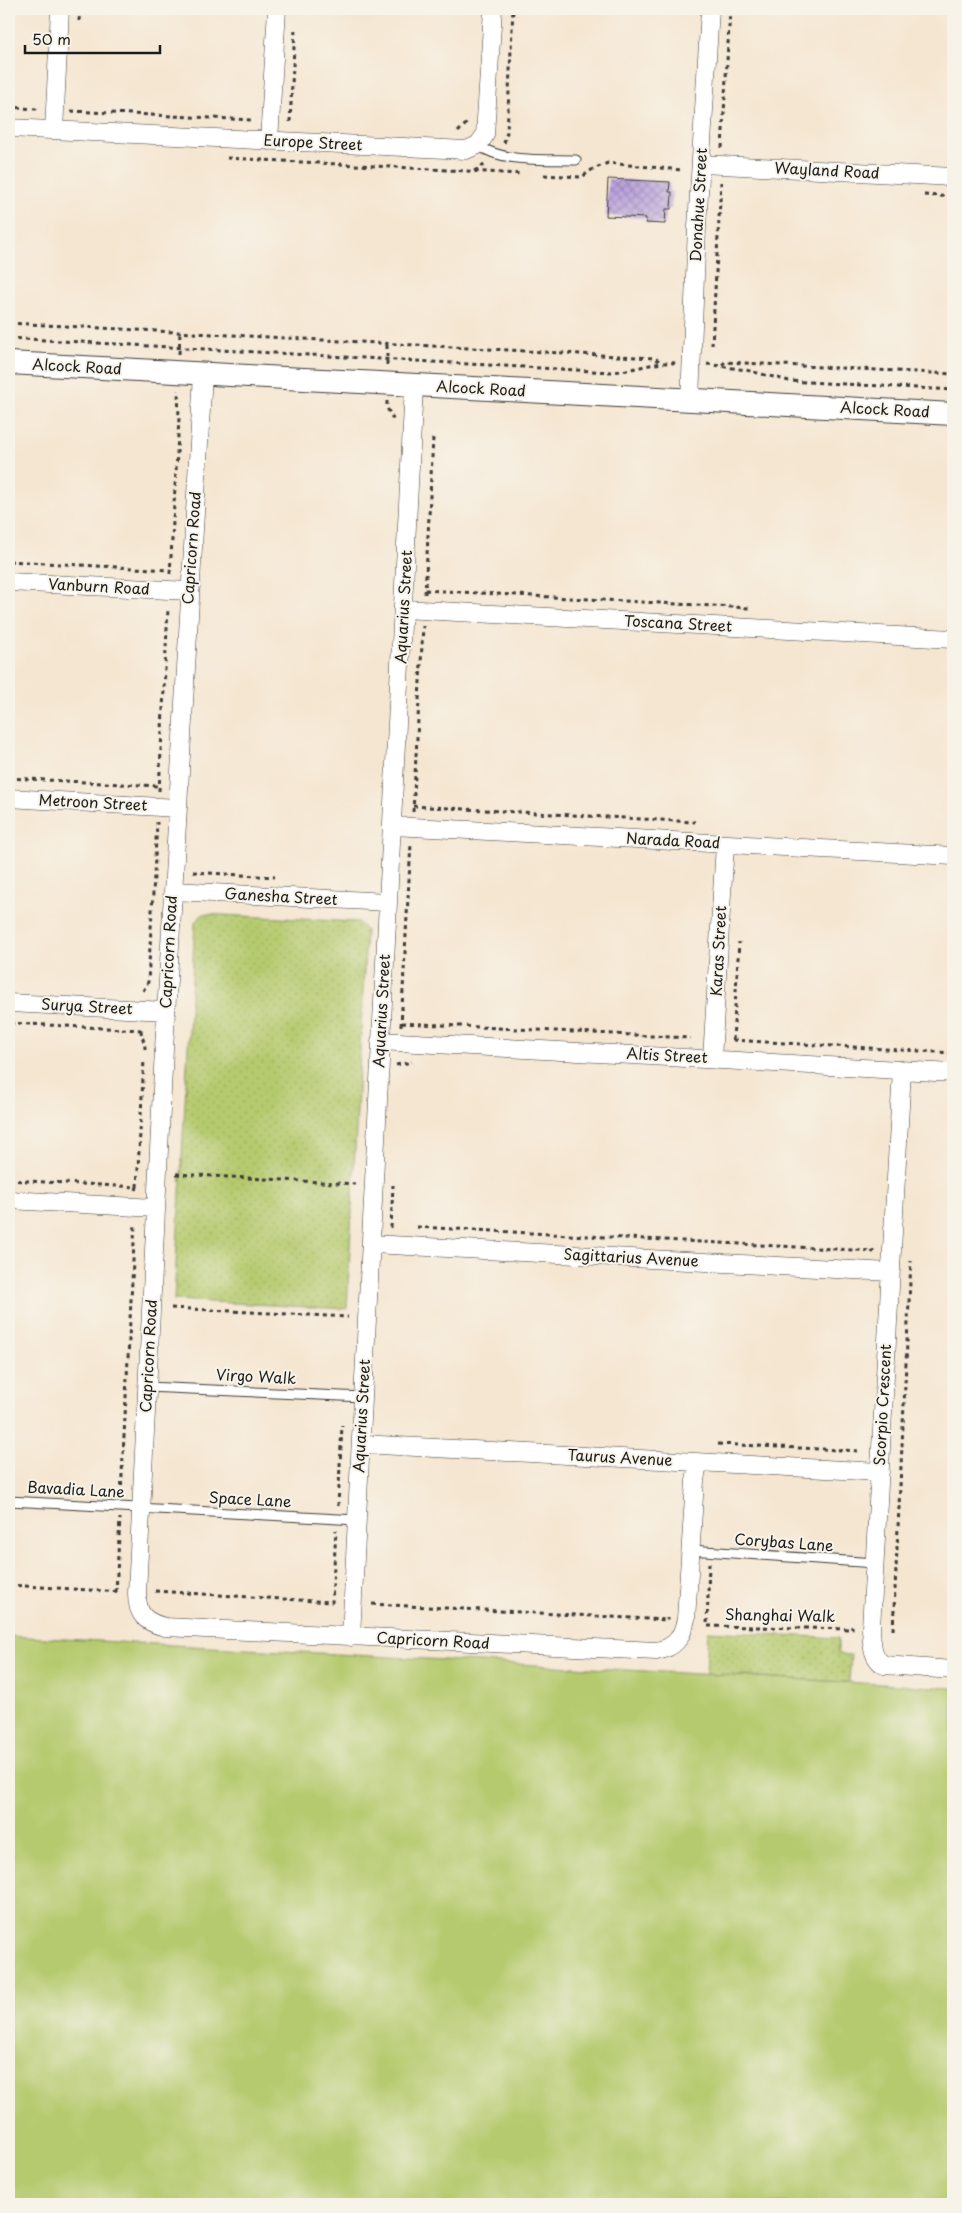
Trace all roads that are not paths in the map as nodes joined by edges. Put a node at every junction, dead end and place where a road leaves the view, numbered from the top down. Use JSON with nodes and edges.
{"nodes":[{"id":1,"x":60,"y":9,"type":"edge"},
{"id":2,"x":277,"y":9,"type":"edge"},
{"id":3,"x":493,"y":9,"type":"edge"},
{"id":4,"x":710,"y":9,"type":"edge"},
{"id":5,"x":9,"y":128,"type":"edge"},
{"id":6,"x":54,"y":130,"type":"junction"},
{"id":7,"x":269,"y":141,"type":"junction"},
{"id":8,"x":478,"y":145,"type":"junction"},
{"id":9,"x":576,"y":160,"type":"dead end"},
{"id":10,"x":702,"y":164,"type":"junction"},
{"id":11,"x":953,"y":177,"type":"edge"},
{"id":12,"x":9,"y":363,"type":"edge"},
{"id":13,"x":202,"y":374,"type":"junction"},
{"id":14,"x":414,"y":386,"type":"junction"},
{"id":15,"x":690,"y":400,"type":"junction"},
{"id":16,"x":953,"y":414,"type":"edge"},
{"id":17,"x":9,"y":582,"type":"edge"},
{"id":18,"x":189,"y":591,"type":"junction"},
{"id":19,"x":403,"y":609,"type":"junction"},
{"id":20,"x":953,"y":639,"type":"edge"},
{"id":21,"x":9,"y":798,"type":"edge"},
{"id":22,"x":178,"y":808,"type":"junction"},
{"id":23,"x":393,"y":826,"type":"junction"},
{"id":24,"x":725,"y":844,"type":"junction"},
{"id":25,"x":953,"y":856,"type":"edge"},
{"id":26,"x":173,"y":891,"type":"junction"},
{"id":27,"x":388,"y":902,"type":"junction"},
{"id":28,"x":9,"y":1003,"type":"edge"},
{"id":29,"x":166,"y":1011,"type":"junction"},
{"id":30,"x":380,"y":1041,"type":"junction"},
{"id":31,"x":712,"y":1059,"type":"junction"},
{"id":32,"x":902,"y":1070,"type":"junction"},
{"id":33,"x":953,"y":1073,"type":"edge"},
{"id":34,"x":9,"y":1200,"type":"edge"},
{"id":35,"x":156,"y":1208,"type":"junction"},
{"id":36,"x":372,"y":1244,"type":"junction"},
{"id":37,"x":890,"y":1272,"type":"junction"},
{"id":38,"x":147,"y":1387,"type":"junction"},
{"id":39,"x":363,"y":1397,"type":"junction"},
{"id":40,"x":361,"y":1444,"type":"junction"},
{"id":41,"x":698,"y":1463,"type":"junction"},
{"id":42,"x":880,"y":1472,"type":"junction"},
{"id":43,"x":9,"y":1501,"type":"edge"},
{"id":44,"x":141,"y":1507,"type":"junction"},
{"id":45,"x":357,"y":1520,"type":"junction"},
{"id":46,"x":690,"y":1550,"type":"junction"},
{"id":47,"x":875,"y":1563,"type":"junction"},
{"id":48,"x":351,"y":1637,"type":"junction"},
{"id":49,"x":953,"y":1670,"type":"edge"}],
"edges":[{"from":1,"to":6,"type":"street"},
{"from":2,"to":7,"type":"street"},
{"from":3,"to":8,"type":"street"},
{"from":4,"to":10,"type":"street","name":"Donahue Street"},
{"from":5,"to":6,"type":"street","name":"Europe Street"},
{"from":6,"to":7,"type":"street","name":"Europe Street"},
{"from":7,"to":8,"type":"street","name":"Europe Street"},
{"from":8,"to":9,"type":"lane"},
{"from":10,"to":11,"type":"street","name":"Wayland Road"},
{"from":10,"to":15,"type":"street","name":"Donahue Street"},
{"from":12,"to":13,"type":"street","name":"Alcock Road"},
{"from":13,"to":14,"type":"street","name":"Alcock Road"},
{"from":13,"to":18,"type":"street","name":"Capricorn Road"},
{"from":14,"to":15,"type":"street","name":"Alcock Road"},
{"from":14,"to":19,"type":"street","name":"Aquarius Street"},
{"from":15,"to":16,"type":"street","name":"Alcock Road"},
{"from":17,"to":18,"type":"street","name":"Vanburn Road"},
{"from":18,"to":22,"type":"street","name":"Capricorn Road"},
{"from":19,"to":20,"type":"street","name":"Toscana Street"},
{"from":19,"to":23,"type":"street","name":"Aquarius Street"},
{"from":21,"to":22,"type":"street","name":"Metroon Street"},
{"from":22,"to":26,"type":"street","name":"Capricorn Road"},
{"from":23,"to":24,"type":"street","name":"Narada Road"},
{"from":23,"to":27,"type":"street","name":"Aquarius Street"},
{"from":24,"to":25,"type":"street","name":"Narada Road"},
{"from":24,"to":31,"type":"street","name":"Karas Street"},
{"from":26,"to":27,"type":"street","name":"Ganesha Street"},
{"from":26,"to":29,"type":"street","name":"Capricorn Road"},
{"from":27,"to":30,"type":"street","name":"Aquarius Street"},
{"from":28,"to":29,"type":"street","name":"Surya Street"},
{"from":29,"to":35,"type":"street","name":"Capricorn Road"},
{"from":30,"to":31,"type":"street","name":"Altis Street"},
{"from":30,"to":36,"type":"street","name":"Aquarius Street"},
{"from":31,"to":32,"type":"street","name":"Altis Street"},
{"from":32,"to":33,"type":"street","name":"Altis Street"},
{"from":32,"to":37,"type":"street","name":"Scorpio Crescent"},
{"from":34,"to":35,"type":"street"},
{"from":35,"to":38,"type":"street","name":"Capricorn Road"},
{"from":36,"to":37,"type":"street","name":"Sagittarius Avenue"},
{"from":36,"to":39,"type":"street","name":"Aquarius Street"},
{"from":37,"to":42,"type":"street","name":"Scorpio Crescent"},
{"from":38,"to":39,"type":"lane","name":"Virgo Walk"},
{"from":38,"to":44,"type":"street","name":"Capricorn Road"},
{"from":39,"to":40,"type":"street","name":"Aquarius Street"},
{"from":40,"to":41,"type":"street","name":"Taurus Avenue"},
{"from":40,"to":45,"type":"street","name":"Aquarius Street"},
{"from":41,"to":42,"type":"street","name":"Taurus Avenue"},
{"from":41,"to":46,"type":"street","name":"Capricorn Road"},
{"from":42,"to":47,"type":"street","name":"Scorpio Crescent"},
{"from":43,"to":44,"type":"lane","name":"Bavadia Lane"},
{"from":44,"to":45,"type":"lane","name":"Space Lane"},
{"from":44,"to":48,"type":"street","name":"Capricorn Road"},
{"from":45,"to":48,"type":"street","name":"Aquarius Street"},
{"from":46,"to":47,"type":"lane","name":"Corybas Lane"},
{"from":46,"to":48,"type":"street","name":"Capricorn Road"},
{"from":47,"to":49,"type":"street","name":"Scorpio Crescent"}]}
